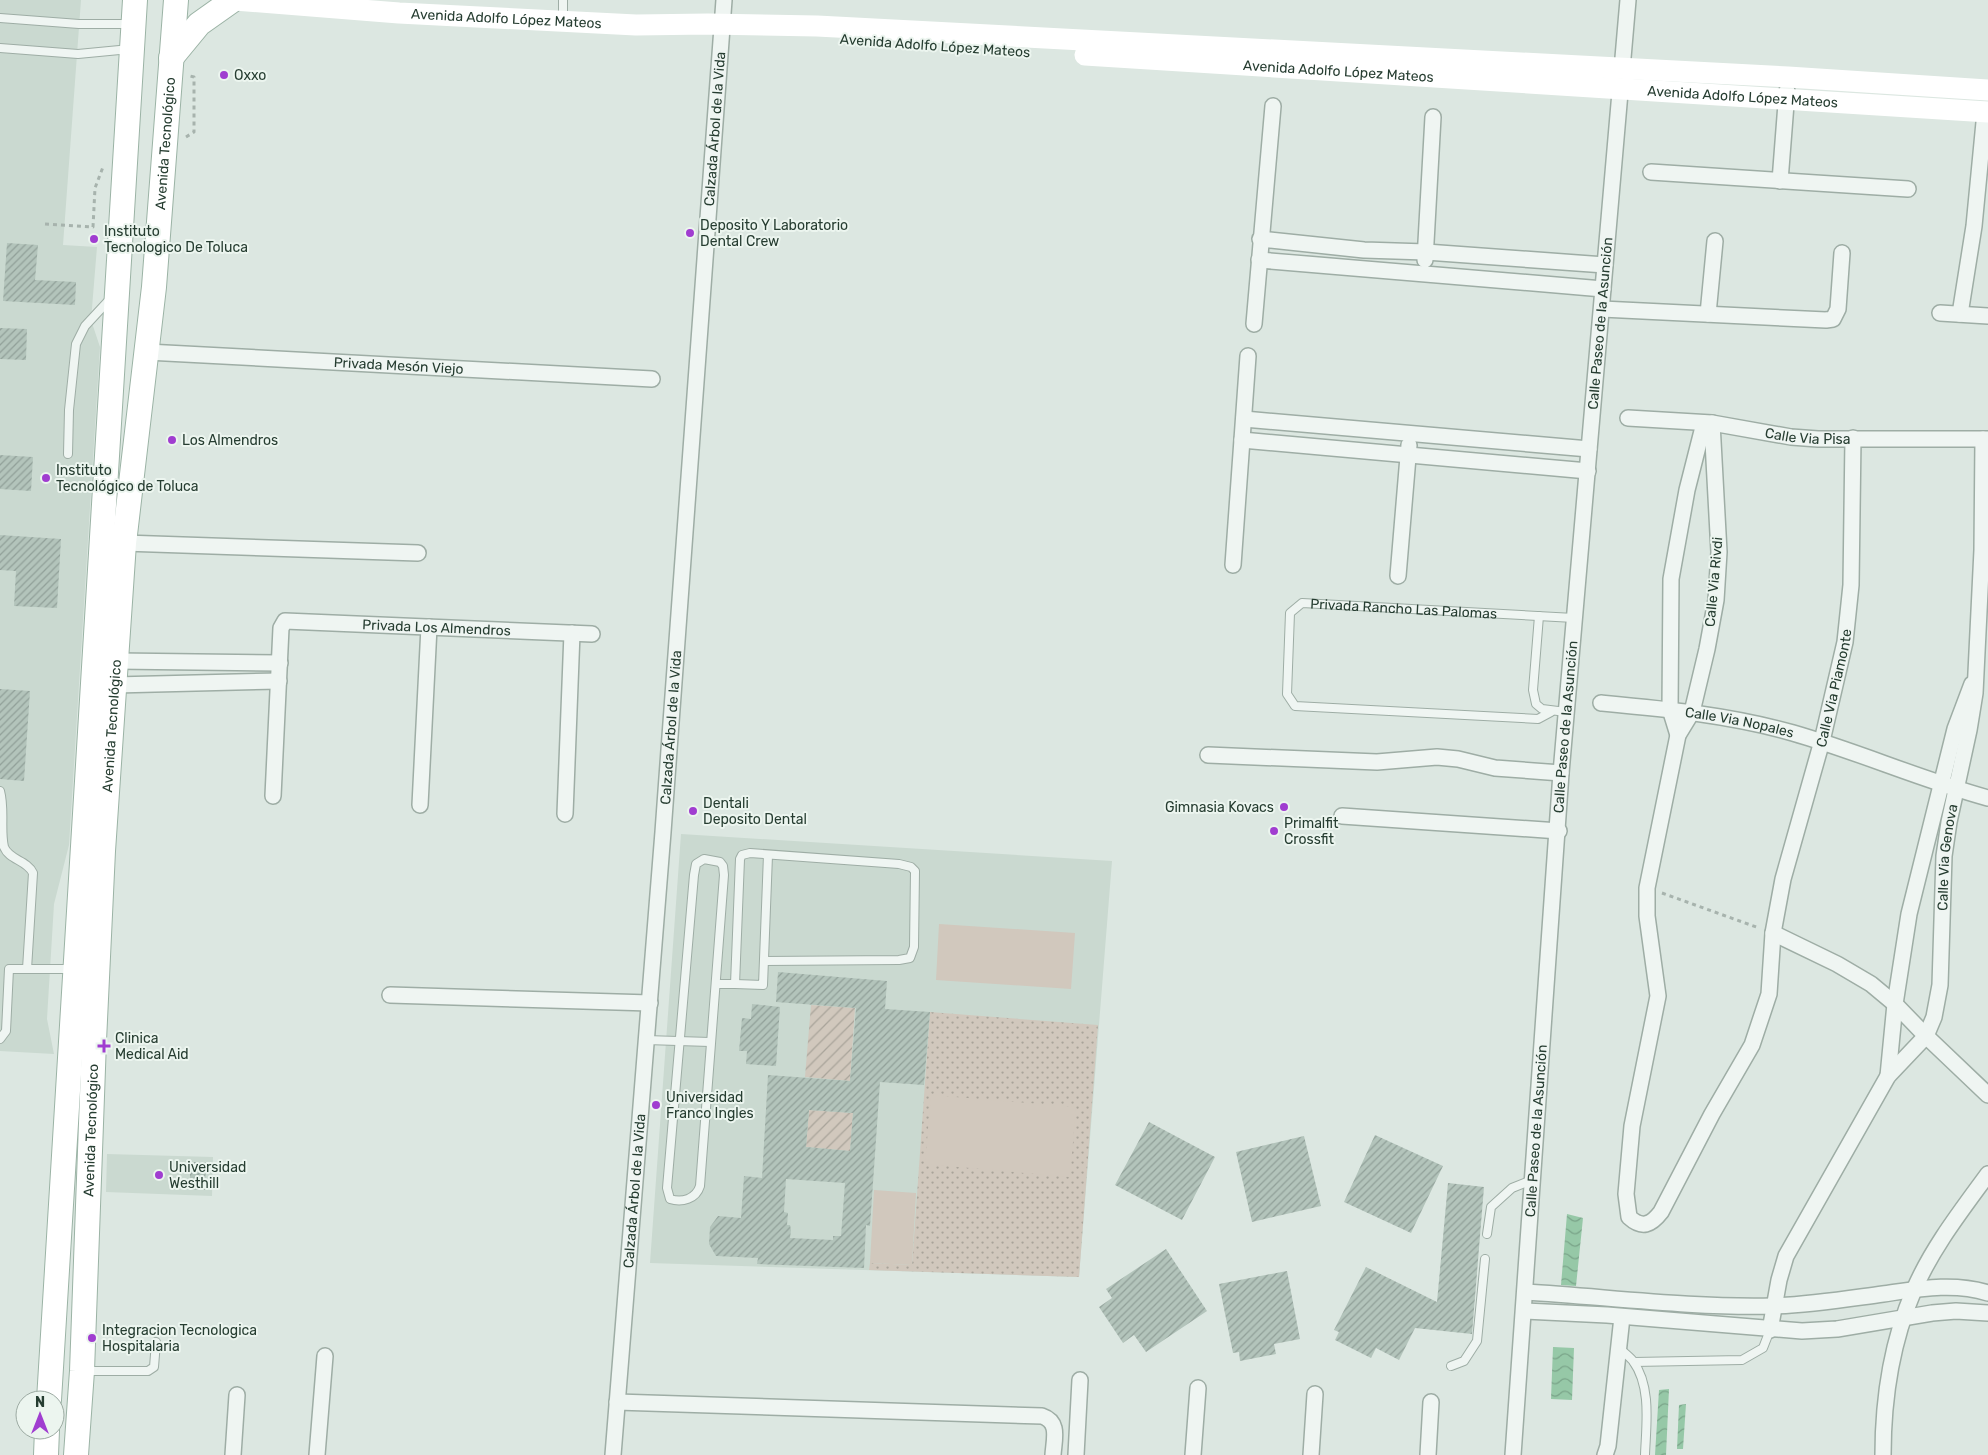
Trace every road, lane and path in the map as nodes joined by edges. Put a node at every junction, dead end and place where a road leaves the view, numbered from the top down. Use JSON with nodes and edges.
{"nodes":[{"id":1,"x":135,"y":0,"type":"edge"},
{"id":2,"x":176,"y":0,"type":"edge"},
{"id":3,"x":234,"y":0,"type":"edge"},
{"id":4,"x":562,"y":0,"type":"edge"},
{"id":5,"x":724,"y":0,"type":"edge"},
{"id":6,"x":1628,"y":0,"type":"edge"},
{"id":7,"x":356,"y":5,"type":"edge"},
{"id":8,"x":0,"y":18,"type":"edge"},
{"id":9,"x":563,"y":21,"type":"junction"},
{"id":10,"x":134,"y":24,"type":"junction"},
{"id":11,"x":721,"y":27,"type":"junction"},
{"id":12,"x":0,"y":48,"type":"edge"},
{"id":13,"x":132,"y":49,"type":"junction"},
{"id":14,"x":171,"y":58,"type":"junction"},
{"id":15,"x":1788,"y":77,"type":"junction"},
{"id":16,"x":1621,"y":79,"type":"junction"},
{"id":17,"x":1988,"y":90,"type":"edge"},
{"id":18,"x":1787,"y":99,"type":"junction"},
{"id":19,"x":1273,"y":106,"type":"dead end"},
{"id":20,"x":1986,"y":112,"type":"edge"},
{"id":21,"x":1433,"y":117,"type":"dead end"},
{"id":22,"x":105,"y":163,"type":"dead end"},
{"id":23,"x":1984,"y":163,"type":"edge"},
{"id":24,"x":1651,"y":172,"type":"dead end"},
{"id":25,"x":1780,"y":181,"type":"junction"},
{"id":26,"x":1908,"y":189,"type":"dead end"},
{"id":27,"x":123,"y":222,"type":"junction"},
{"id":28,"x":160,"y":222,"type":"junction"},
{"id":29,"x":45,"y":224,"type":"dead end"},
{"id":30,"x":1981,"y":226,"type":"edge"},
{"id":31,"x":1260,"y":239,"type":"junction"},
{"id":32,"x":1715,"y":241,"type":"dead end"},
{"id":33,"x":1426,"y":252,"type":"junction"},
{"id":34,"x":1842,"y":253,"type":"dead end"},
{"id":35,"x":1259,"y":260,"type":"junction"},
{"id":36,"x":1605,"y":265,"type":"junction"},
{"id":37,"x":1424,"y":272,"type":"junction"},
{"id":38,"x":1603,"y":288,"type":"junction"},
{"id":39,"x":118,"y":292,"type":"junction"},
{"id":40,"x":1602,"y":309,"type":"junction"},
{"id":41,"x":1940,"y":313,"type":"dead end"},
{"id":42,"x":1708,"y":314,"type":"junction"},
{"id":43,"x":1960,"y":314,"type":"junction"},
{"id":44,"x":1988,"y":316,"type":"edge"},
{"id":45,"x":1254,"y":324,"type":"dead end"},
{"id":46,"x":147,"y":352,"type":"junction"},
{"id":47,"x":1248,"y":356,"type":"dead end"},
{"id":48,"x":652,"y":379,"type":"dead end"},
{"id":49,"x":1628,"y":418,"type":"dead end"},
{"id":50,"x":1244,"y":419,"type":"junction"},
{"id":51,"x":1708,"y":423,"type":"junction"},
{"id":52,"x":1410,"y":434,"type":"junction"},
{"id":53,"x":1853,"y":438,"type":"junction"},
{"id":54,"x":1986,"y":439,"type":"edge"},
{"id":55,"x":1242,"y":440,"type":"junction"},
{"id":56,"x":1589,"y":449,"type":"junction"},
{"id":57,"x":68,"y":454,"type":"dead end"},
{"id":58,"x":1408,"y":455,"type":"junction"},
{"id":59,"x":1588,"y":471,"type":"junction"},
{"id":60,"x":124,"y":543,"type":"junction"},
{"id":61,"x":418,"y":553,"type":"dead end"},
{"id":62,"x":1233,"y":565,"type":"dead end"},
{"id":63,"x":1398,"y":576,"type":"dead end"},
{"id":64,"x":1539,"y":616,"type":"junction"},
{"id":65,"x":1574,"y":618,"type":"junction"},
{"id":66,"x":429,"y":627,"type":"junction"},
{"id":67,"x":572,"y":633,"type":"junction"},
{"id":68,"x":592,"y":634,"type":"dead end"},
{"id":69,"x":127,"y":661,"type":"junction"},
{"id":70,"x":231,"y":662,"type":"junction"},
{"id":71,"x":280,"y":662,"type":"junction"},
{"id":72,"x":279,"y":682,"type":"junction"},
{"id":73,"x":233,"y":683,"type":"junction"},
{"id":74,"x":138,"y":684,"type":"junction"},
{"id":75,"x":115,"y":685,"type":"junction"},
{"id":76,"x":1601,"y":703,"type":"dead end"},
{"id":77,"x":1670,"y":709,"type":"junction"},
{"id":78,"x":1550,"y":712,"type":"junction"},
{"id":79,"x":1566,"y":712,"type":"junction"},
{"id":80,"x":1692,"y":712,"type":"junction"},
{"id":81,"x":1678,"y":735,"type":"junction"},
{"id":82,"x":1822,"y":741,"type":"junction"},
{"id":83,"x":1208,"y":755,"type":"dead end"},
{"id":84,"x":1561,"y":773,"type":"junction"},
{"id":85,"x":1948,"y":787,"type":"junction"},
{"id":86,"x":0,"y":791,"type":"edge"},
{"id":87,"x":273,"y":796,"type":"dead end"},
{"id":88,"x":1988,"y":798,"type":"edge"},
{"id":89,"x":420,"y":805,"type":"dead end"},
{"id":90,"x":565,"y":814,"type":"dead end"},
{"id":91,"x":1342,"y":816,"type":"dead end"},
{"id":92,"x":1559,"y":831,"type":"junction"},
{"id":93,"x":2,"y":847,"type":"edge"},
{"id":94,"x":768,"y":855,"type":"junction"},
{"id":95,"x":1647,"y":888,"type":"junction"},
{"id":96,"x":1773,"y":933,"type":"junction"},
{"id":97,"x":764,"y":961,"type":"junction"},
{"id":98,"x":27,"y":968,"type":"junction"},
{"id":99,"x":0,"y":969,"type":"edge"},
{"id":100,"x":9,"y":969,"type":"junction"},
{"id":101,"x":76,"y":969,"type":"junction"},
{"id":102,"x":716,"y":984,"type":"junction"},
{"id":103,"x":735,"y":984,"type":"junction"},
{"id":104,"x":390,"y":995,"type":"dead end"},
{"id":105,"x":650,"y":1003,"type":"junction"},
{"id":106,"x":1895,"y":1004,"type":"junction"},
{"id":107,"x":1926,"y":1036,"type":"junction"},
{"id":108,"x":0,"y":1039,"type":"edge"},
{"id":109,"x":646,"y":1040,"type":"junction"},
{"id":110,"x":679,"y":1040,"type":"junction"},
{"id":111,"x":710,"y":1042,"type":"junction"},
{"id":112,"x":1888,"y":1076,"type":"junction"},
{"id":113,"x":1988,"y":1094,"type":"edge"},
{"id":114,"x":1988,"y":1174,"type":"edge"},
{"id":115,"x":1534,"y":1179,"type":"junction"},
{"id":116,"x":1487,"y":1234,"type":"dead end"},
{"id":117,"x":1485,"y":1259,"type":"dead end"},
{"id":118,"x":1914,"y":1290,"type":"junction"},
{"id":119,"x":1526,"y":1292,"type":"junction"},
{"id":120,"x":1988,"y":1293,"type":"edge"},
{"id":121,"x":1648,"y":1300,"type":"junction"},
{"id":122,"x":1773,"y":1306,"type":"junction"},
{"id":123,"x":1525,"y":1311,"type":"junction"},
{"id":124,"x":1988,"y":1313,"type":"edge"},
{"id":125,"x":1622,"y":1317,"type":"junction"},
{"id":126,"x":1903,"y":1318,"type":"junction"},
{"id":127,"x":1646,"y":1319,"type":"junction"},
{"id":128,"x":1770,"y":1330,"type":"junction"},
{"id":129,"x":156,"y":1342,"type":"dead end"},
{"id":130,"x":1618,"y":1348,"type":"junction"},
{"id":131,"x":325,"y":1356,"type":"dead end"},
{"id":132,"x":1634,"y":1362,"type":"junction"},
{"id":133,"x":1451,"y":1366,"type":"dead end"},
{"id":134,"x":82,"y":1371,"type":"junction"},
{"id":135,"x":1080,"y":1380,"type":"dead end"},
{"id":136,"x":1198,"y":1388,"type":"dead end"},
{"id":137,"x":50,"y":1390,"type":"edge"},
{"id":138,"x":1316,"y":1394,"type":"dead end"},
{"id":139,"x":237,"y":1395,"type":"dead end"},
{"id":140,"x":617,"y":1402,"type":"junction"},
{"id":141,"x":1431,"y":1402,"type":"dead end"},
{"id":142,"x":47,"y":1440,"type":"edge"},
{"id":143,"x":1608,"y":1452,"type":"edge"},
{"id":144,"x":46,"y":1455,"type":"edge"},
{"id":145,"x":76,"y":1455,"type":"edge"},
{"id":146,"x":233,"y":1455,"type":"edge"},
{"id":147,"x":317,"y":1455,"type":"edge"},
{"id":148,"x":613,"y":1455,"type":"edge"},
{"id":149,"x":1053,"y":1455,"type":"edge"},
{"id":150,"x":1076,"y":1455,"type":"edge"},
{"id":151,"x":1193,"y":1455,"type":"edge"},
{"id":152,"x":1311,"y":1455,"type":"edge"},
{"id":153,"x":1428,"y":1455,"type":"edge"},
{"id":154,"x":1513,"y":1455,"type":"edge"},
{"id":155,"x":1645,"y":1455,"type":"edge"},
{"id":156,"x":1883,"y":1455,"type":"edge"}],
"edges":[{"from":1,"to":10,"type":"main road","name":"Avenida Tecnológico"},
{"from":2,"to":14,"type":"main road","name":"Avenida Tecnológico"},
{"from":3,"to":7,"type":"street","name":"Avenida Adolfo López Mateos"},
{"from":3,"to":14,"type":"main road"},
{"from":4,"to":9,"type":"lane"},
{"from":5,"to":11,"type":"street","name":"Calzada Árbol de la Vida"},
{"from":6,"to":16,"type":"street","name":"Calle Paseo de la Asunción"},
{"from":7,"to":9,"type":"street","name":"Avenida Adolfo López Mateos"},
{"from":8,"to":10,"type":"lane"},
{"from":9,"to":11,"type":"street","name":"Avenida Adolfo López Mateos"},
{"from":10,"to":13,"type":"main road","name":"Avenida Tecnológico"},
{"from":11,"to":16,"type":"street","name":"Avenida Adolfo López Mateos"},
{"from":11,"to":105,"type":"street","name":"Calzada Árbol de la Vida"},
{"from":12,"to":13,"type":"lane"},
{"from":13,"to":27,"type":"main road","name":"Avenida Tecnológico"},
{"from":14,"to":28,"type":"main road","name":"Avenida Tecnológico"},
{"from":15,"to":16,"type":"street","name":"Avenida Adolfo López Mateos"},
{"from":15,"to":17,"type":"street","name":"Avenida Adolfo López Mateos"},
{"from":15,"to":18,"type":"street"},
{"from":16,"to":18,"type":"street","name":"Avenida Adolfo López Mateos"},
{"from":16,"to":36,"type":"street","name":"Calle Paseo de la Asunción"},
{"from":18,"to":20,"type":"street","name":"Avenida Adolfo López Mateos"},
{"from":18,"to":25,"type":"street"},
{"from":19,"to":31,"type":"street"},
{"from":20,"to":23,"type":"street"},
{"from":21,"to":33,"type":"street"},
{"from":22,"to":29,"type":"path"},
{"from":23,"to":30,"type":"street"},
{"from":24,"to":25,"type":"street"},
{"from":25,"to":26,"type":"street"},
{"from":27,"to":28,"type":"main road"},
{"from":27,"to":39,"type":"main road","name":"Avenida Tecnológico"},
{"from":28,"to":46,"type":"main road","name":"Avenida Tecnológico"},
{"from":30,"to":43,"type":"street"},
{"from":31,"to":33,"type":"street"},
{"from":31,"to":35,"type":"street"},
{"from":32,"to":42,"type":"street"},
{"from":33,"to":36,"type":"street"},
{"from":33,"to":37,"type":"street"},
{"from":34,"to":42,"type":"street"},
{"from":35,"to":37,"type":"street"},
{"from":35,"to":45,"type":"street"},
{"from":36,"to":38,"type":"street","name":"Calle Paseo de la Asunción"},
{"from":37,"to":38,"type":"street"},
{"from":38,"to":40,"type":"street","name":"Calle Paseo de la Asunción"},
{"from":39,"to":57,"type":"lane"},
{"from":39,"to":101,"type":"main road","name":"Avenida Tecnológico"},
{"from":40,"to":42,"type":"street"},
{"from":40,"to":56,"type":"street","name":"Calle Paseo de la Asunción"},
{"from":41,"to":43,"type":"street"},
{"from":43,"to":44,"type":"street"},
{"from":46,"to":48,"type":"street","name":"Privada Mesón Viejo"},
{"from":46,"to":60,"type":"main road","name":"Avenida Tecnológico"},
{"from":47,"to":50,"type":"street"},
{"from":49,"to":51,"type":"street","name":"Calle Via Pisa"},
{"from":50,"to":52,"type":"street"},
{"from":50,"to":55,"type":"street"},
{"from":51,"to":53,"type":"street","name":"Calle Via Pisa"},
{"from":51,"to":77,"type":"street","name":"Calle Via Rivdi"},
{"from":51,"to":80,"type":"street","name":"Calle Via Rivdi"},
{"from":52,"to":56,"type":"street"},
{"from":52,"to":58,"type":"street"},
{"from":53,"to":54,"type":"street","name":"Calle Via Pisa"},
{"from":53,"to":82,"type":"street","name":"Calle Via Piamonte"},
{"from":54,"to":85,"type":"street","name":"Calle Via Genova"},
{"from":55,"to":58,"type":"street"},
{"from":55,"to":62,"type":"street"},
{"from":56,"to":59,"type":"street","name":"Calle Paseo de la Asunción"},
{"from":58,"to":59,"type":"street"},
{"from":58,"to":63,"type":"street"},
{"from":59,"to":65,"type":"street","name":"Calle Paseo de la Asunción"},
{"from":60,"to":61,"type":"street"},
{"from":60,"to":69,"type":"main road","name":"Avenida Tecnológico"},
{"from":64,"to":65,"type":"lane","name":"Privada Rancho Las Palomas"},
{"from":64,"to":78,"type":"lane"},
{"from":64,"to":78,"type":"lane","name":"Privada Rancho Las Palomas"},
{"from":65,"to":79,"type":"street","name":"Calle Paseo de la Asunción"},
{"from":66,"to":67,"type":"street","name":"Privada Los Almendros"},
{"from":66,"to":71,"type":"street","name":"Privada Los Almendros"},
{"from":66,"to":89,"type":"street"},
{"from":67,"to":68,"type":"street","name":"Privada Los Almendros"},
{"from":67,"to":90,"type":"street"},
{"from":69,"to":70,"type":"street"},
{"from":69,"to":74,"type":"street"},
{"from":69,"to":75,"type":"main road","name":"Avenida Tecnológico"},
{"from":70,"to":71,"type":"street"},
{"from":70,"to":73,"type":"street"},
{"from":71,"to":72,"type":"street"},
{"from":72,"to":73,"type":"street"},
{"from":72,"to":87,"type":"street"},
{"from":73,"to":74,"type":"street"},
{"from":74,"to":75,"type":"street"},
{"from":75,"to":134,"type":"main road","name":"Avenida Tecnológico"},
{"from":76,"to":77,"type":"street","name":"Calle Via Nopales"},
{"from":77,"to":80,"type":"street","name":"Calle Via Nopales"},
{"from":77,"to":81,"type":"street","name":"Calle Via Rivdi"},
{"from":78,"to":79,"type":"lane"},
{"from":79,"to":84,"type":"street","name":"Calle Paseo de la Asunción"},
{"from":80,"to":81,"type":"street","name":"Calle Via Rivdi"},
{"from":80,"to":82,"type":"street","name":"Calle Via Nopales"},
{"from":81,"to":95,"type":"street","name":"Calle Via Rivdi"},
{"from":82,"to":85,"type":"street","name":"Calle Via Nopales"},
{"from":82,"to":96,"type":"street","name":"Calle Via Piamonte"},
{"from":83,"to":84,"type":"street"},
{"from":84,"to":92,"type":"street","name":"Calle Paseo de la Asunción"},
{"from":85,"to":88,"type":"street","name":"Calle Via Nopales"},
{"from":85,"to":106,"type":"street","name":"Calle Via Genova"},
{"from":85,"to":107,"type":"street","name":"Calle Via Genova"},
{"from":86,"to":93,"type":"lane"},
{"from":91,"to":92,"type":"street"},
{"from":92,"to":115,"type":"street","name":"Calle Paseo de la Asunción"},
{"from":93,"to":98,"type":"lane"},
{"from":94,"to":97,"type":"lane"},
{"from":94,"to":97,"type":"lane"},
{"from":94,"to":103,"type":"lane"},
{"from":95,"to":96,"type":"path"},
{"from":95,"to":96,"type":"street","name":"Calle Via Piamonte"},
{"from":96,"to":106,"type":"street"},
{"from":97,"to":103,"type":"lane"},
{"from":98,"to":100,"type":"lane"},
{"from":98,"to":101,"type":"lane"},
{"from":99,"to":100,"type":"lane"},
{"from":100,"to":108,"type":"lane"},
{"from":101,"to":137,"type":"main road","name":"Avenida Tecnológico"},
{"from":102,"to":103,"type":"lane"},
{"from":102,"to":110,"type":"lane"},
{"from":102,"to":111,"type":"lane"},
{"from":104,"to":105,"type":"street"},
{"from":105,"to":109,"type":"street","name":"Calzada Árbol de la Vida"},
{"from":106,"to":107,"type":"street"},
{"from":106,"to":112,"type":"street","name":"Calle Via Genova"},
{"from":107,"to":112,"type":"street"},
{"from":107,"to":113,"type":"street"},
{"from":109,"to":110,"type":"lane"},
{"from":109,"to":140,"type":"street","name":"Calzada Árbol de la Vida"},
{"from":110,"to":111,"type":"lane"},
{"from":110,"to":111,"type":"lane"},
{"from":112,"to":122,"type":"street"},
{"from":114,"to":118,"type":"street"},
{"from":115,"to":116,"type":"lane"},
{"from":115,"to":119,"type":"street","name":"Calle Paseo de la Asunción"},
{"from":117,"to":133,"type":"lane"},
{"from":118,"to":120,"type":"street"},
{"from":118,"to":122,"type":"street"},
{"from":118,"to":126,"type":"street"},
{"from":119,"to":121,"type":"street"},
{"from":119,"to":123,"type":"street","name":"Calle Paseo de la Asunción"},
{"from":121,"to":122,"type":"street"},
{"from":121,"to":127,"type":"street"},
{"from":122,"to":128,"type":"street"},
{"from":123,"to":125,"type":"street"},
{"from":123,"to":154,"type":"street","name":"Calle Paseo de la Asunción"},
{"from":124,"to":126,"type":"street"},
{"from":125,"to":127,"type":"street"},
{"from":125,"to":130,"type":"street"},
{"from":126,"to":128,"type":"street"},
{"from":126,"to":156,"type":"street"},
{"from":127,"to":128,"type":"street"},
{"from":128,"to":132,"type":"lane"},
{"from":129,"to":134,"type":"lane"},
{"from":130,"to":132,"type":"lane"},
{"from":130,"to":143,"type":"street"},
{"from":131,"to":147,"type":"street"},
{"from":132,"to":155,"type":"lane"},
{"from":134,"to":145,"type":"main road","name":"Avenida Tecnológico"},
{"from":135,"to":150,"type":"street"},
{"from":136,"to":151,"type":"street"},
{"from":138,"to":152,"type":"street"},
{"from":139,"to":146,"type":"street"},
{"from":140,"to":148,"type":"street","name":"Calzada Árbol de la Vida"},
{"from":140,"to":149,"type":"street"},
{"from":141,"to":153,"type":"street"},
{"from":142,"to":144,"type":"main road"}]}
